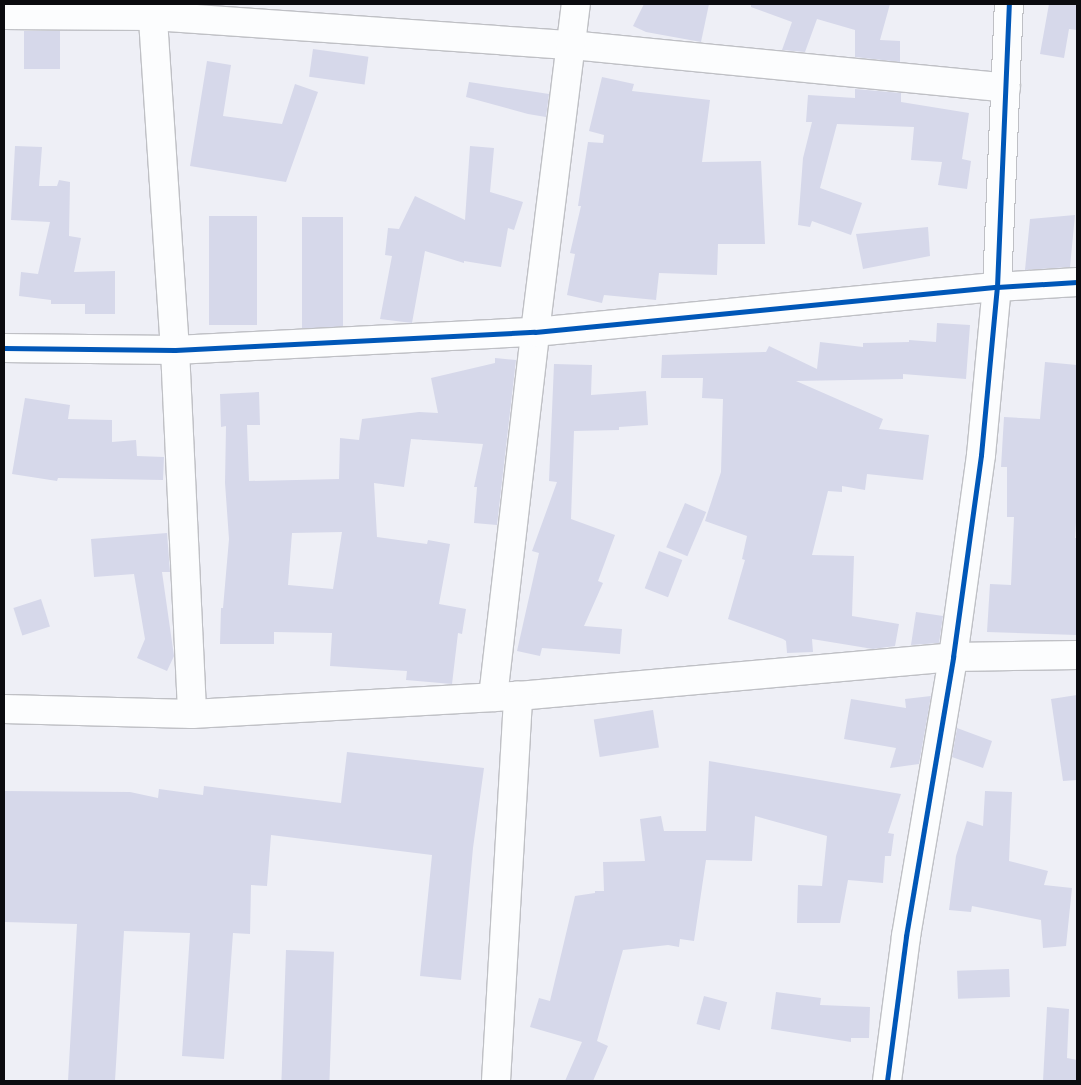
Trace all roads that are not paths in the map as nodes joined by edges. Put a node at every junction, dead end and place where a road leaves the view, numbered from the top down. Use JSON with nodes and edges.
{"nodes":[{"id":1,"x":576,"y":4,"type":"edge"},
{"id":2,"x":1009,"y":4,"type":"edge"},
{"id":3,"x":152,"y":10,"type":"edge"},
{"id":4,"x":4,"y":15,"type":"edge"},
{"id":5,"x":571,"y":45,"type":"junction"},
{"id":6,"x":1006,"y":88,"type":"junction"},
{"id":7,"x":1077,"y":282,"type":"edge"},
{"id":8,"x":997,"y":287,"type":"junction"},
{"id":9,"x":535,"y":332,"type":"junction"},
{"id":10,"x":4,"y":348,"type":"edge"},
{"id":11,"x":174,"y":350,"type":"junction"},
{"id":12,"x":1077,"y":655,"type":"edge"},
{"id":13,"x":952,"y":657,"type":"junction"},
{"id":14,"x":506,"y":696,"type":"junction"},
{"id":15,"x":4,"y":708,"type":"edge"},
{"id":16,"x":192,"y":714,"type":"junction"},
{"id":17,"x":496,"y":1081,"type":"edge"},
{"id":18,"x":887,"y":1081,"type":"edge"}],
"edges":[{"from":1,"to":5,"type":"street"},
{"from":2,"to":6,"type":"street"},
{"from":3,"to":4,"type":"street"},
{"from":3,"to":5,"type":"street"},
{"from":3,"to":11,"type":"street"},
{"from":5,"to":6,"type":"street"},
{"from":5,"to":9,"type":"street"},
{"from":6,"to":8,"type":"street"},
{"from":7,"to":8,"type":"street"},
{"from":8,"to":9,"type":"street"},
{"from":8,"to":13,"type":"street"},
{"from":9,"to":11,"type":"street"},
{"from":9,"to":14,"type":"street"},
{"from":10,"to":11,"type":"street"},
{"from":11,"to":16,"type":"street"},
{"from":12,"to":13,"type":"street"},
{"from":13,"to":14,"type":"street"},
{"from":13,"to":18,"type":"street"},
{"from":14,"to":16,"type":"street"},
{"from":14,"to":17,"type":"street"},
{"from":15,"to":16,"type":"street"}]}
